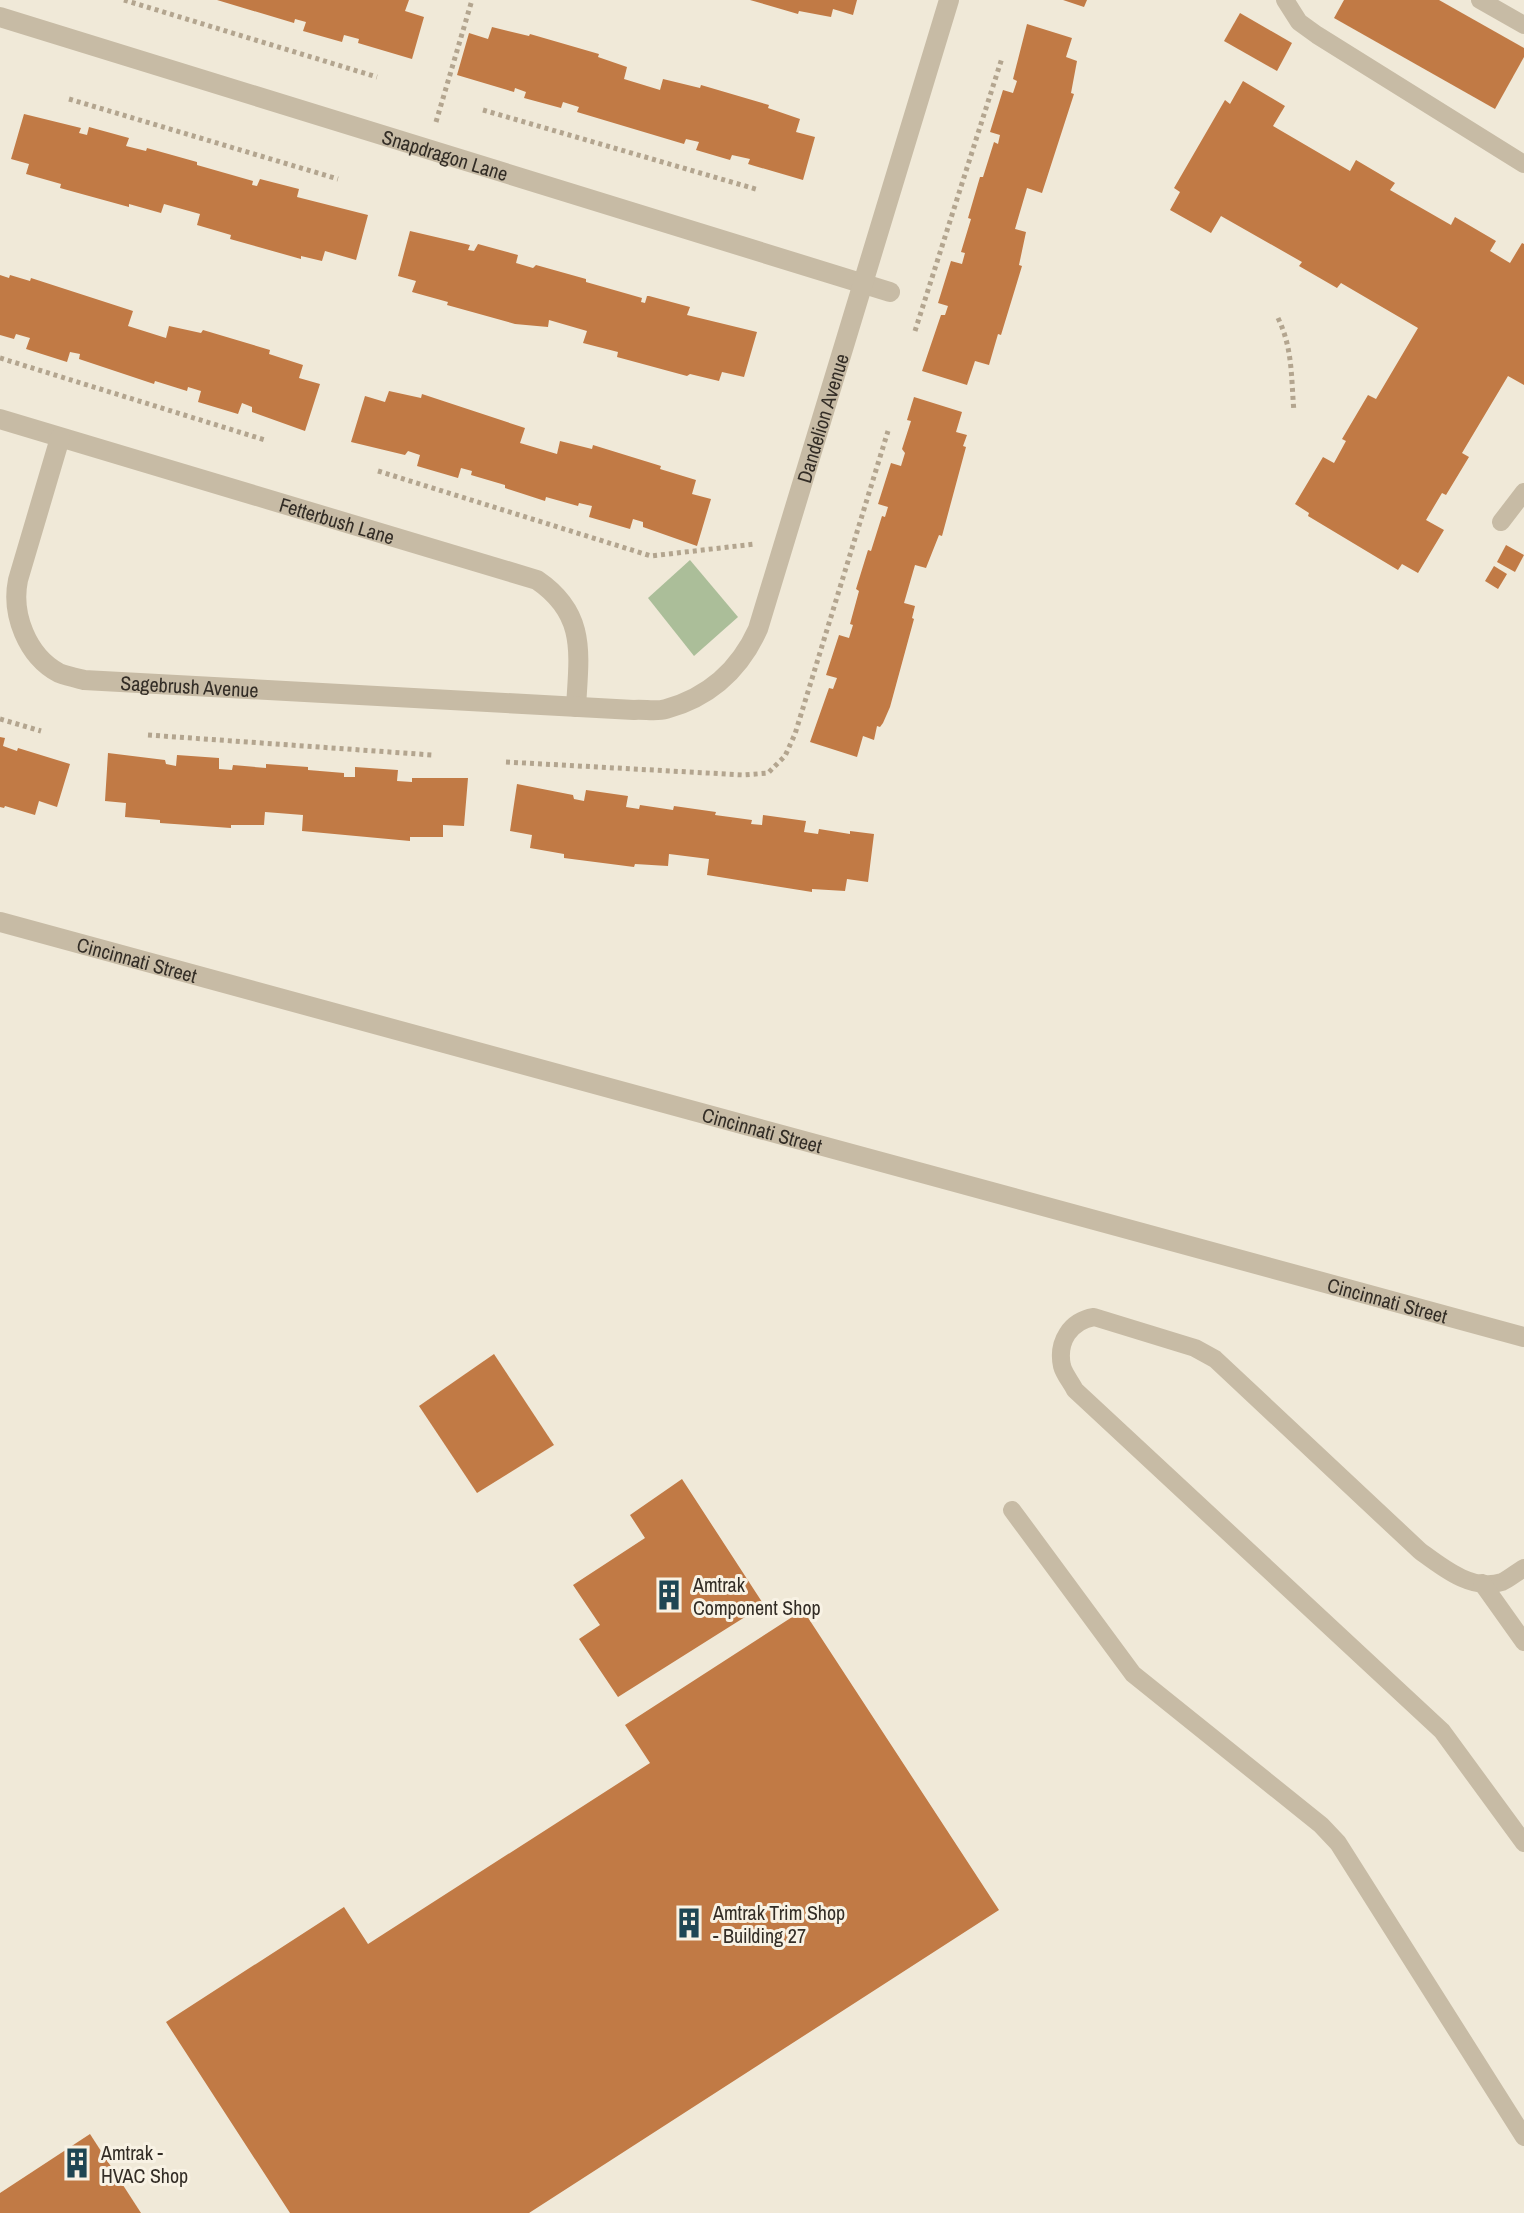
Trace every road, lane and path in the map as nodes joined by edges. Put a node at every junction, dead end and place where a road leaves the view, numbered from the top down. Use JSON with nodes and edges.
{"nodes":[{"id":1,"x":124,"y":0,"type":"edge"},
{"id":2,"x":472,"y":0,"type":"edge"},
{"id":3,"x":949,"y":0,"type":"edge"},
{"id":4,"x":1285,"y":0,"type":"edge"},
{"id":5,"x":1480,"y":0,"type":"edge"},
{"id":6,"x":0,"y":17,"type":"edge"},
{"id":7,"x":1524,"y":25,"type":"edge"},
{"id":8,"x":1002,"y":58,"type":"dead end"},
{"id":9,"x":377,"y":77,"type":"dead end"},
{"id":10,"x":69,"y":99,"type":"dead end"},
{"id":11,"x":483,"y":110,"type":"dead end"},
{"id":12,"x":428,"y":149,"type":"junction"},
{"id":13,"x":1524,"y":164,"type":"edge"},
{"id":14,"x":338,"y":179,"type":"dead end"},
{"id":15,"x":759,"y":190,"type":"dead end"},
{"id":16,"x":863,"y":284,"type":"junction"},
{"id":17,"x":890,"y":292,"type":"dead end"},
{"id":18,"x":1278,"y":318,"type":"dead end"},
{"id":19,"x":915,"y":331,"type":"dead end"},
{"id":20,"x":0,"y":358,"type":"edge"},
{"id":21,"x":1294,"y":412,"type":"dead end"},
{"id":22,"x":0,"y":419,"type":"edge"},
{"id":23,"x":60,"y":438,"type":"junction"},
{"id":24,"x":265,"y":440,"type":"dead end"},
{"id":25,"x":378,"y":471,"type":"dead end"},
{"id":26,"x":1524,"y":492,"type":"edge"},
{"id":27,"x":1501,"y":522,"type":"dead end"},
{"id":28,"x":785,"y":541,"type":"junction"},
{"id":29,"x":576,"y":707,"type":"junction"},
{"id":30,"x":0,"y":719,"type":"edge"},
{"id":31,"x":41,"y":731,"type":"dead end"},
{"id":32,"x":148,"y":735,"type":"dead end"},
{"id":33,"x":432,"y":755,"type":"dead end"},
{"id":34,"x":0,"y":922,"type":"edge"},
{"id":35,"x":1524,"y":1337,"type":"edge"},
{"id":36,"x":1012,"y":1510,"type":"dead end"},
{"id":37,"x":1524,"y":1568,"type":"edge"},
{"id":38,"x":1482,"y":1583,"type":"junction"},
{"id":39,"x":1524,"y":1642,"type":"edge"},
{"id":40,"x":1524,"y":1843,"type":"edge"},
{"id":41,"x":1524,"y":2137,"type":"edge"}],
"edges":[{"from":1,"to":9,"type":"path"},
{"from":2,"to":12,"type":"path"},
{"from":3,"to":16,"type":"street","name":"Dandelion Avenue"},
{"from":4,"to":13,"type":"lane"},
{"from":5,"to":7,"type":"lane"},
{"from":6,"to":12,"type":"street","name":"Snapdragon Lane"},
{"from":8,"to":19,"type":"path"},
{"from":10,"to":14,"type":"path"},
{"from":11,"to":15,"type":"path"},
{"from":12,"to":16,"type":"street","name":"Snapdragon Lane"},
{"from":16,"to":17,"type":"street","name":"Snapdragon Lane"},
{"from":16,"to":28,"type":"street","name":"Dandelion Avenue"},
{"from":18,"to":21,"type":"path"},
{"from":20,"to":24,"type":"path"},
{"from":22,"to":23,"type":"street","name":"Fetterbush Lane"},
{"from":23,"to":29,"type":"street","name":"Fetterbush Lane"},
{"from":23,"to":29,"type":"street","name":"Sagebrush Avenue"},
{"from":25,"to":28,"type":"path"},
{"from":26,"to":27,"type":"lane"},
{"from":28,"to":29,"type":"street","name":"Dandelion Avenue"},
{"from":30,"to":31,"type":"path"},
{"from":32,"to":33,"type":"path"},
{"from":34,"to":35,"type":"street","name":"Cincinnati Street"},
{"from":36,"to":41,"type":"lane"},
{"from":37,"to":38,"type":"lane"},
{"from":38,"to":39,"type":"lane"},
{"from":38,"to":40,"type":"lane"}]}
